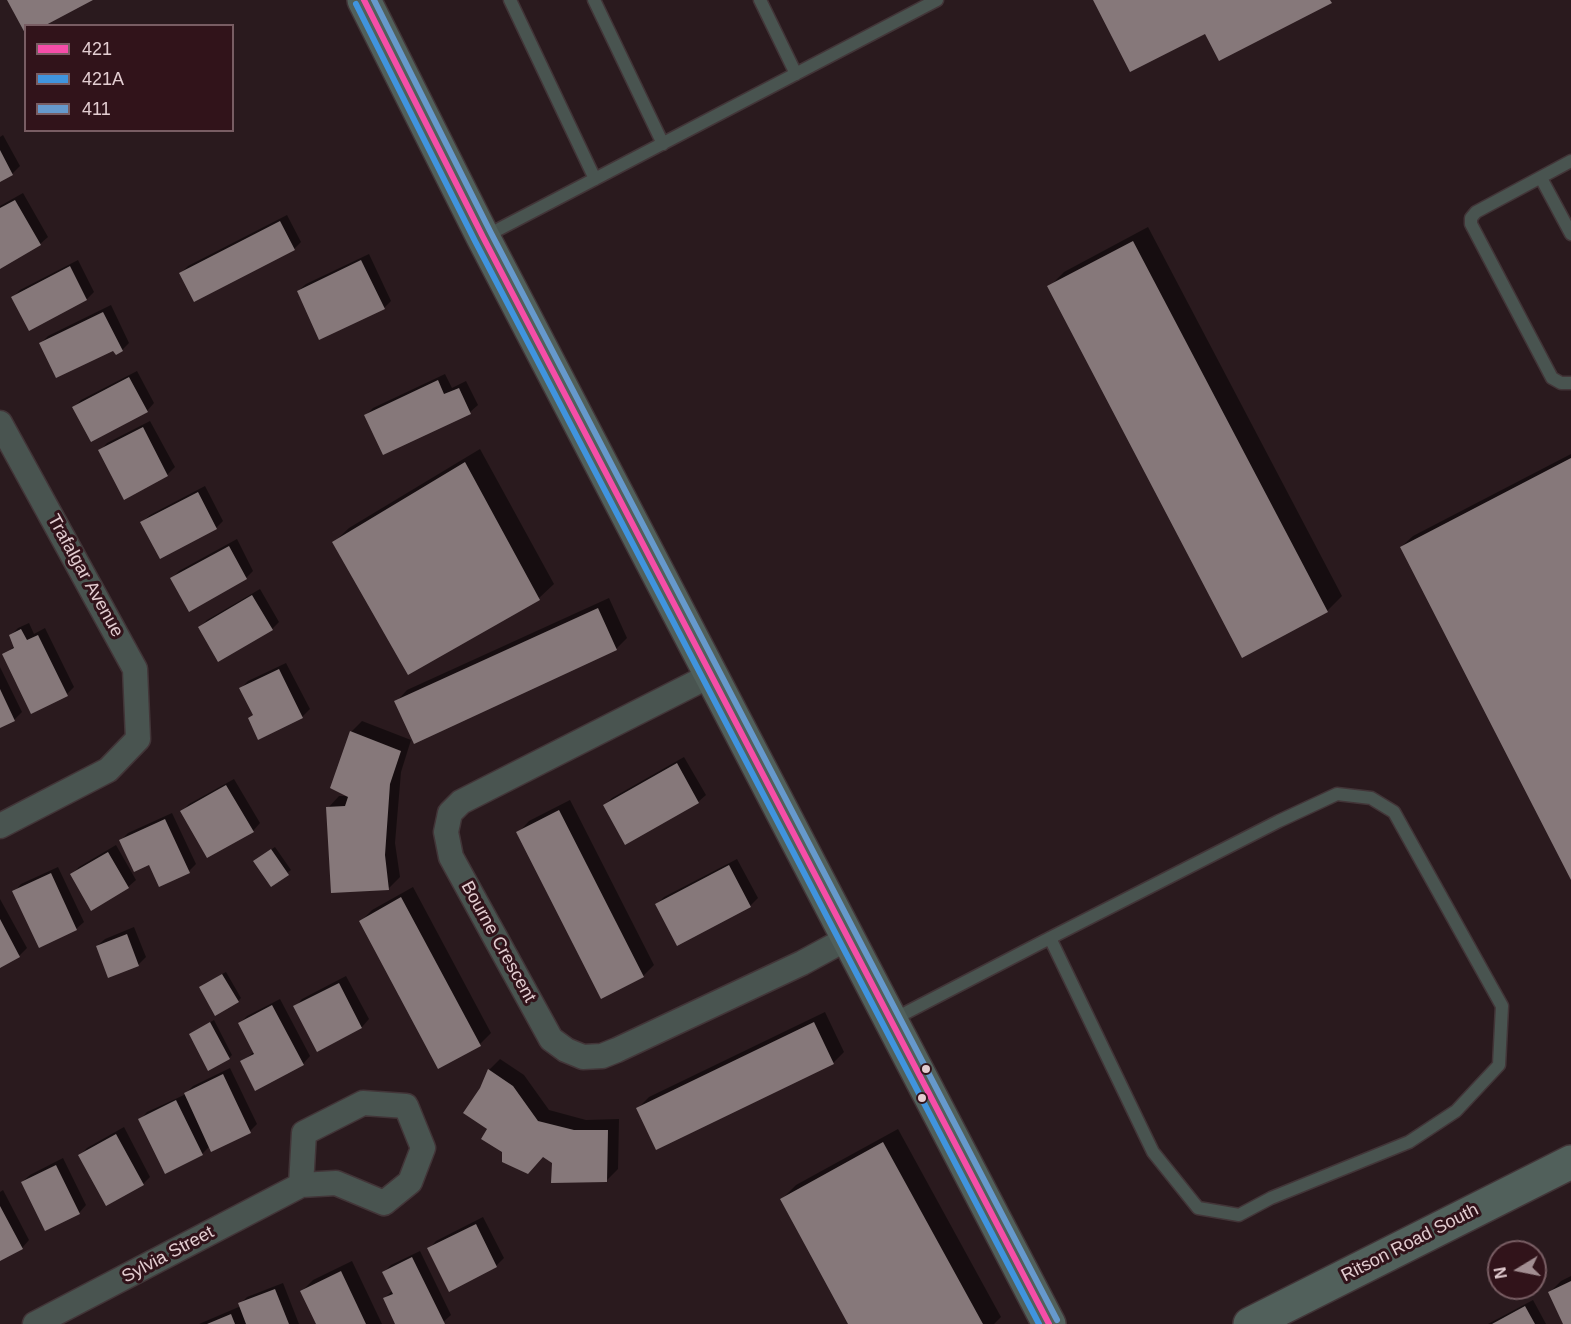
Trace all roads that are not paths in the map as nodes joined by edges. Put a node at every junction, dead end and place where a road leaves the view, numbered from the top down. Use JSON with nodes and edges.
{"nodes":[{"id":1,"x":364,"y":0,"type":"edge"},
{"id":2,"x":510,"y":0,"type":"edge"},
{"id":3,"x":594,"y":0,"type":"edge"},
{"id":4,"x":760,"y":0,"type":"edge"},
{"id":5,"x":937,"y":0,"type":"edge"},
{"id":6,"x":796,"y":74,"type":"junction"},
{"id":7,"x":663,"y":144,"type":"junction"},
{"id":8,"x":1571,"y":161,"type":"edge"},
{"id":9,"x":1541,"y":178,"type":"junction"},
{"id":10,"x":596,"y":179,"type":"junction"},
{"id":11,"x":1571,"y":234,"type":"edge"},
{"id":12,"x":483,"y":237,"type":"junction"},
{"id":13,"x":1571,"y":383,"type":"edge"},
{"id":14,"x":0,"y":423,"type":"edge"},
{"id":15,"x":711,"y":675,"type":"junction"},
{"id":16,"x":0,"y":826,"type":"edge"},
{"id":17,"x":848,"y":938,"type":"junction"},
{"id":18,"x":1050,"y":938,"type":"junction"},
{"id":19,"x":891,"y":1020,"type":"junction"},
{"id":20,"x":1571,"y":1162,"type":"edge"},
{"id":21,"x":301,"y":1185,"type":"junction"},
{"id":22,"x":35,"y":1324,"type":"edge"},
{"id":23,"x":1049,"y":1324,"type":"edge"},
{"id":24,"x":1250,"y":1324,"type":"edge"}],
"edges":[{"from":1,"to":12,"type":"main road"},
{"from":2,"to":10,"type":"lane"},
{"from":3,"to":7,"type":"lane"},
{"from":4,"to":6,"type":"lane"},
{"from":5,"to":6,"type":"lane"},
{"from":6,"to":7,"type":"lane"},
{"from":7,"to":10,"type":"lane"},
{"from":8,"to":9,"type":"lane"},
{"from":9,"to":11,"type":"lane"},
{"from":9,"to":13,"type":"lane"},
{"from":10,"to":12,"type":"lane"},
{"from":12,"to":15,"type":"main road"},
{"from":14,"to":16,"type":"street","name":"Trafalgar Avenue"},
{"from":15,"to":17,"type":"main road"},
{"from":15,"to":17,"type":"street","name":"Bourne Crescent"},
{"from":17,"to":19,"type":"main road"},
{"from":18,"to":18,"type":"lane"},
{"from":18,"to":19,"type":"lane"},
{"from":19,"to":23,"type":"main road"},
{"from":20,"to":24,"type":"main road","name":"Ritson Road South"},
{"from":21,"to":21,"type":"street","name":"Sylvia Street"},
{"from":21,"to":22,"type":"street","name":"Sylvia Street"}]}
